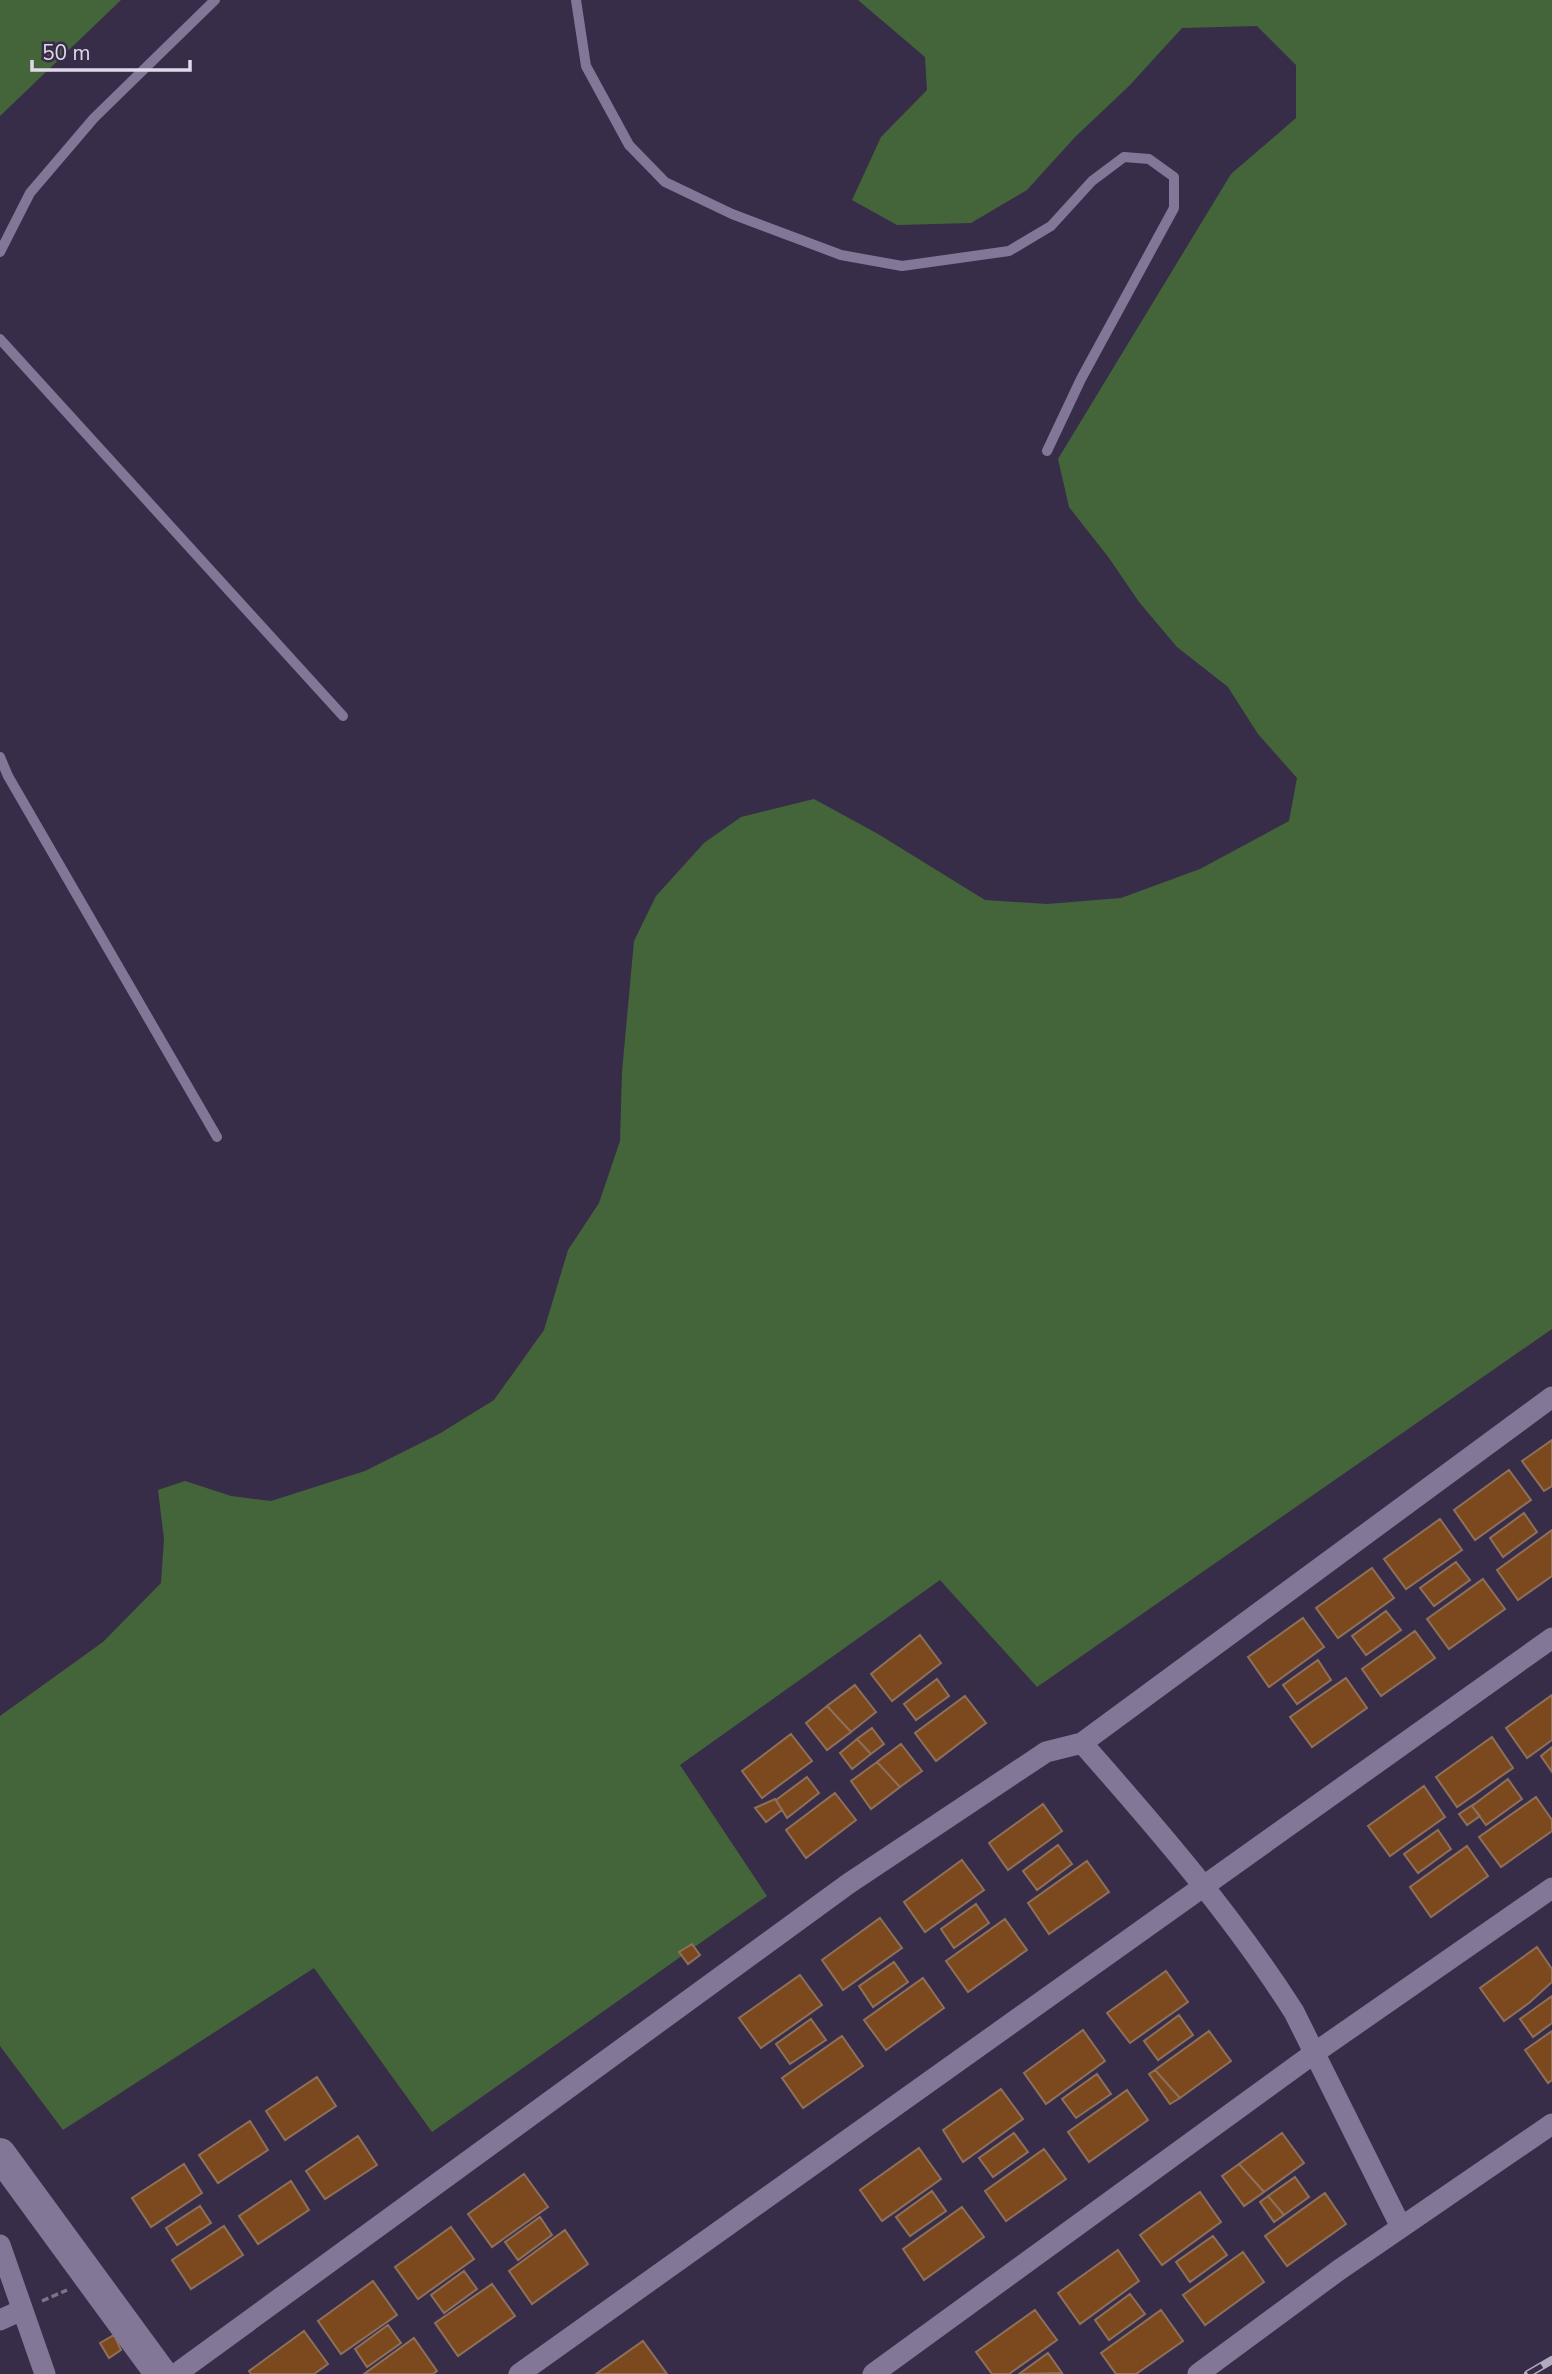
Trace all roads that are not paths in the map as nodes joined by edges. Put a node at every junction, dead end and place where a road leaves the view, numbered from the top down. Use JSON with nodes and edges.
{"nodes":[{"id":1,"x":215,"y":0,"type":"edge"},
{"id":2,"x":576,"y":0,"type":"edge"},
{"id":3,"x":0,"y":252,"type":"edge"},
{"id":4,"x":0,"y":339,"type":"edge"},
{"id":5,"x":1047,"y":451,"type":"dead end"},
{"id":6,"x":343,"y":716,"type":"dead end"},
{"id":7,"x":0,"y":757,"type":"edge"},
{"id":8,"x":217,"y":1137,"type":"dead end"},
{"id":9,"x":1552,"y":1397,"type":"edge"},
{"id":10,"x":1552,"y":1638,"type":"edge"},
{"id":11,"x":1082,"y":1743,"type":"junction"},
{"id":12,"x":1203,"y":1886,"type":"junction"},
{"id":13,"x":1552,"y":1888,"type":"edge"},
{"id":14,"x":1313,"y":2054,"type":"junction"},
{"id":15,"x":1552,"y":2123,"type":"edge"},
{"id":16,"x":0,"y":2154,"type":"edge"},
{"id":17,"x":1401,"y":2227,"type":"junction"},
{"id":18,"x":0,"y":2245,"type":"edge"},
{"id":19,"x":22,"y":2310,"type":"junction"},
{"id":20,"x":0,"y":2320,"type":"edge"},
{"id":21,"x":44,"y":2374,"type":"edge"},
{"id":22,"x":161,"y":2374,"type":"edge"},
{"id":23,"x":176,"y":2374,"type":"edge"},
{"id":24,"x":519,"y":2374,"type":"edge"},
{"id":25,"x":873,"y":2374,"type":"edge"},
{"id":26,"x":1198,"y":2374,"type":"edge"}],
"edges":[{"from":1,"to":3,"type":"lane"},
{"from":2,"to":5,"type":"lane"},
{"from":4,"to":6,"type":"lane"},
{"from":7,"to":8,"type":"lane"},
{"from":9,"to":11,"type":"street"},
{"from":10,"to":12,"type":"street"},
{"from":11,"to":12,"type":"street"},
{"from":11,"to":23,"type":"street"},
{"from":12,"to":14,"type":"street"},
{"from":12,"to":24,"type":"street"},
{"from":13,"to":14,"type":"street"},
{"from":14,"to":17,"type":"street"},
{"from":14,"to":25,"type":"street"},
{"from":15,"to":17,"type":"street"},
{"from":16,"to":22,"type":"main road"},
{"from":17,"to":26,"type":"street"},
{"from":18,"to":19,"type":"street"},
{"from":19,"to":20,"type":"street"},
{"from":19,"to":21,"type":"street"}]}
